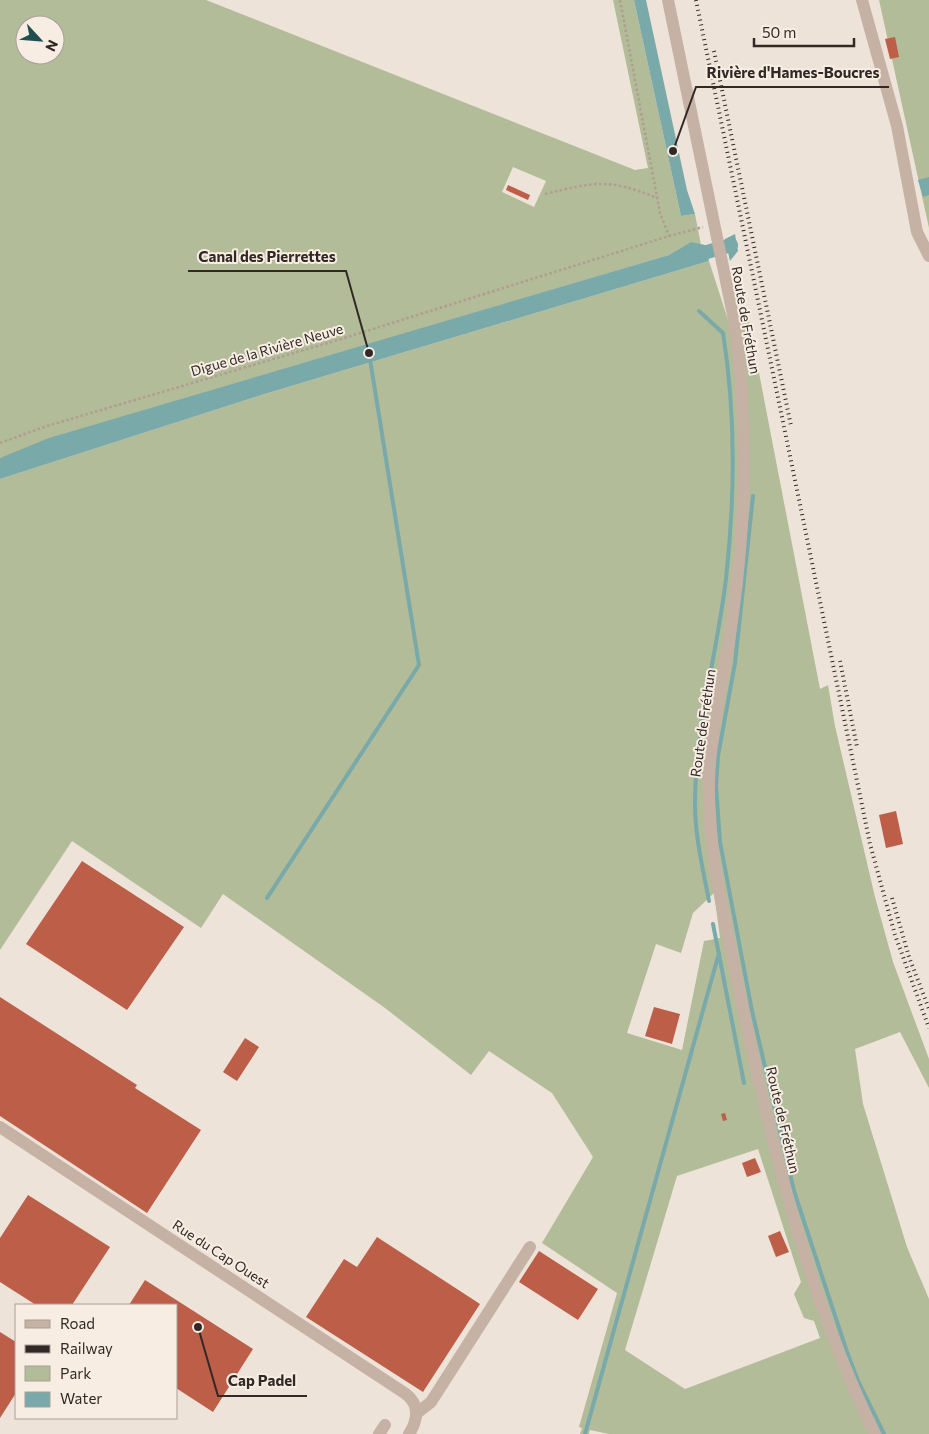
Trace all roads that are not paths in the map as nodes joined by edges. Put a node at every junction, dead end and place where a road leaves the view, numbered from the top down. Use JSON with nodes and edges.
{"nodes":[{"id":1,"x":668,"y":0,"type":"edge"},
{"id":2,"x":862,"y":0,"type":"edge"},
{"id":3,"x":929,"y":256,"type":"edge"},
{"id":4,"x":2,"y":1133,"type":"edge"},
{"id":5,"x":530,"y":1246,"type":"dead end"},
{"id":6,"x":417,"y":1412,"type":"junction"},
{"id":7,"x":409,"y":1434,"type":"edge"},
{"id":8,"x":875,"y":1434,"type":"edge"}],
"edges":[{"from":1,"to":8,"type":"street","name":"Route de Fréthun"},
{"from":2,"to":3,"type":"street"},
{"from":4,"to":6,"type":"street","name":"Rue du Cap Ouest"},
{"from":5,"to":6,"type":"street"},
{"from":6,"to":7,"type":"street"}]}
